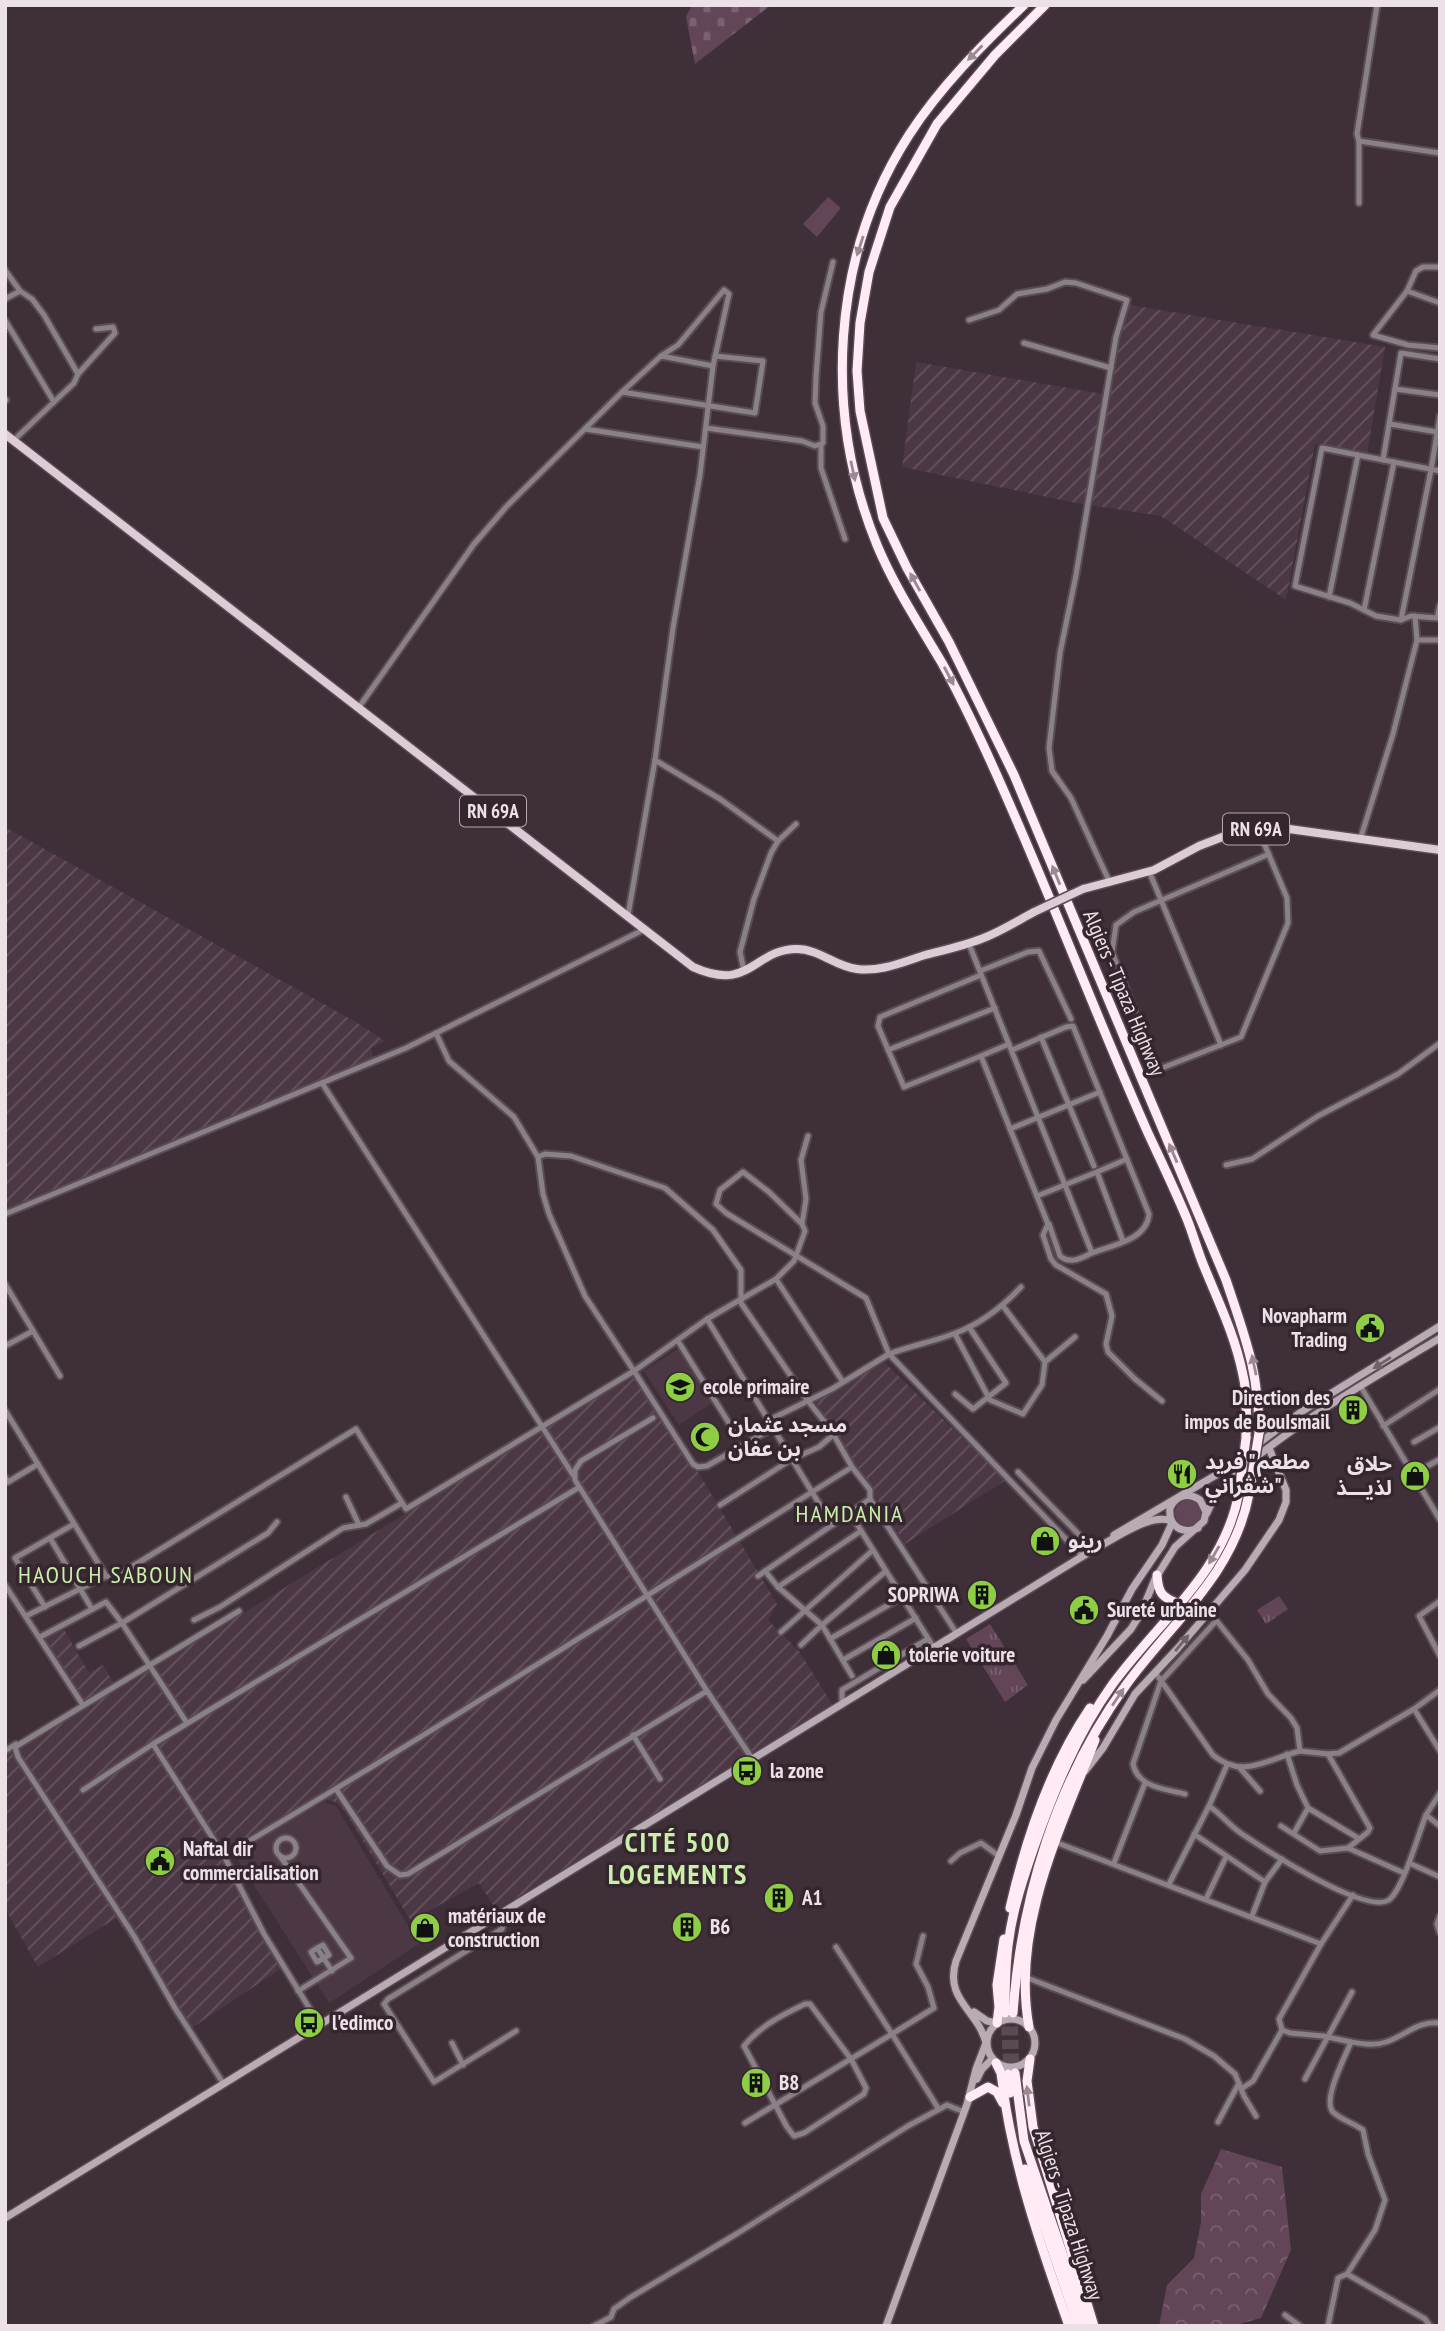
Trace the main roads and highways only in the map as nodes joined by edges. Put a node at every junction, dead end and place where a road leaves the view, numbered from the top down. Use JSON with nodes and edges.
{"nodes":[{"id":1,"x":1024,"y":5,"type":"edge"},
{"id":2,"x":1045,"y":5,"type":"edge"},
{"id":3,"x":5,"y":434,"type":"edge"},
{"id":4,"x":1440,"y":850,"type":"edge"},
{"id":5,"x":1440,"y":1326,"type":"edge"},
{"id":6,"x":1440,"y":1338,"type":"edge"},
{"id":7,"x":1269,"y":1448,"type":"junction"},
{"id":8,"x":1178,"y":1498,"type":"junction"},
{"id":9,"x":1205,"y":1517,"type":"junction"},
{"id":10,"x":1172,"y":1522,"type":"junction"},
{"id":11,"x":1198,"y":1528,"type":"junction"},
{"id":12,"x":1095,"y":1549,"type":"junction"},
{"id":13,"x":1157,"y":1574,"type":"junction"},
{"id":14,"x":1180,"y":1604,"type":"junction"},
{"id":15,"x":1133,"y":1660,"type":"junction"},
{"id":16,"x":1070,"y":1694,"type":"junction"},
{"id":17,"x":1105,"y":1716,"type":"junction"},
{"id":18,"x":1082,"y":1774,"type":"junction"},
{"id":19,"x":960,"y":2000,"type":"junction"},
{"id":20,"x":997,"y":2023,"type":"junction"},
{"id":21,"x":1029,"y":2027,"type":"junction"},
{"id":22,"x":986,"y":2043,"type":"junction"},
{"id":23,"x":1030,"y":2059,"type":"junction"},
{"id":24,"x":994,"y":2061,"type":"junction"},
{"id":25,"x":969,"y":2099,"type":"junction"},
{"id":26,"x":1007,"y":2112,"type":"junction"},
{"id":27,"x":5,"y":2218,"type":"edge"},
{"id":28,"x":886,"y":2326,"type":"edge"},
{"id":29,"x":1069,"y":2326,"type":"edge"},
{"id":30,"x":1077,"y":2326,"type":"edge"},
{"id":31,"x":1087,"y":2326,"type":"edge"},
{"id":32,"x":1094,"y":2326,"type":"edge"}],
"edges":[{"from":1,"to":14,"type":"highway","name":"Algiers - Tipaza Highway","one_way":true,"bridge":true},
{"from":17,"to":2,"type":"highway","name":"Algiers - Tipaza Highway","one_way":true,"bridge":true},
{"from":3,"to":4,"type":"main road","number":"RN 69A","bridge":true},
{"from":5,"to":8,"type":"main road","one_way":true},
{"from":6,"to":7,"type":"main road"},
{"from":7,"to":9,"type":"main road"},
{"from":18,"to":7,"type":"main road","one_way":true},
{"from":8,"to":9,"type":"main road"},
{"from":8,"to":10,"type":"main road"},
{"from":8,"to":12,"type":"main road"},
{"from":9,"to":11,"type":"main road"},
{"from":10,"to":11,"type":"main road"},
{"from":10,"to":12,"type":"main road"},
{"from":10,"to":16,"type":"main road"},
{"from":11,"to":13,"type":"main road"},
{"from":12,"to":27,"type":"main road"},
{"from":13,"to":14,"type":"highway"},
{"from":13,"to":16,"type":"main road"},
{"from":14,"to":15,"type":"highway","name":"Algiers - Tipaza Highway"},
{"from":15,"to":17,"type":"highway","name":"Algiers - Tipaza Highway"},
{"from":15,"to":20,"type":"highway"},
{"from":16,"to":19,"type":"main road"},
{"from":17,"to":18,"type":"highway"},
{"from":18,"to":21,"type":"highway"},
{"from":19,"to":20,"type":"main road"},
{"from":19,"to":22,"type":"main road"},
{"from":20,"to":21,"type":"main road"},
{"from":20,"to":22,"type":"main road"},
{"from":21,"to":23,"type":"main road"},
{"from":22,"to":24,"type":"main road"},
{"from":22,"to":25,"type":"main road"},
{"from":23,"to":24,"type":"main road"},
{"from":32,"to":23,"type":"highway","one_way":true},
{"from":24,"to":25,"type":"main road"},
{"from":24,"to":26,"type":"highway"},
{"from":25,"to":26,"type":"highway"},
{"from":25,"to":28,"type":"main road"},
{"from":26,"to":29,"type":"highway"},
{"from":30,"to":31,"type":"highway","name":"Algiers - Tipaza Highway"}]}
